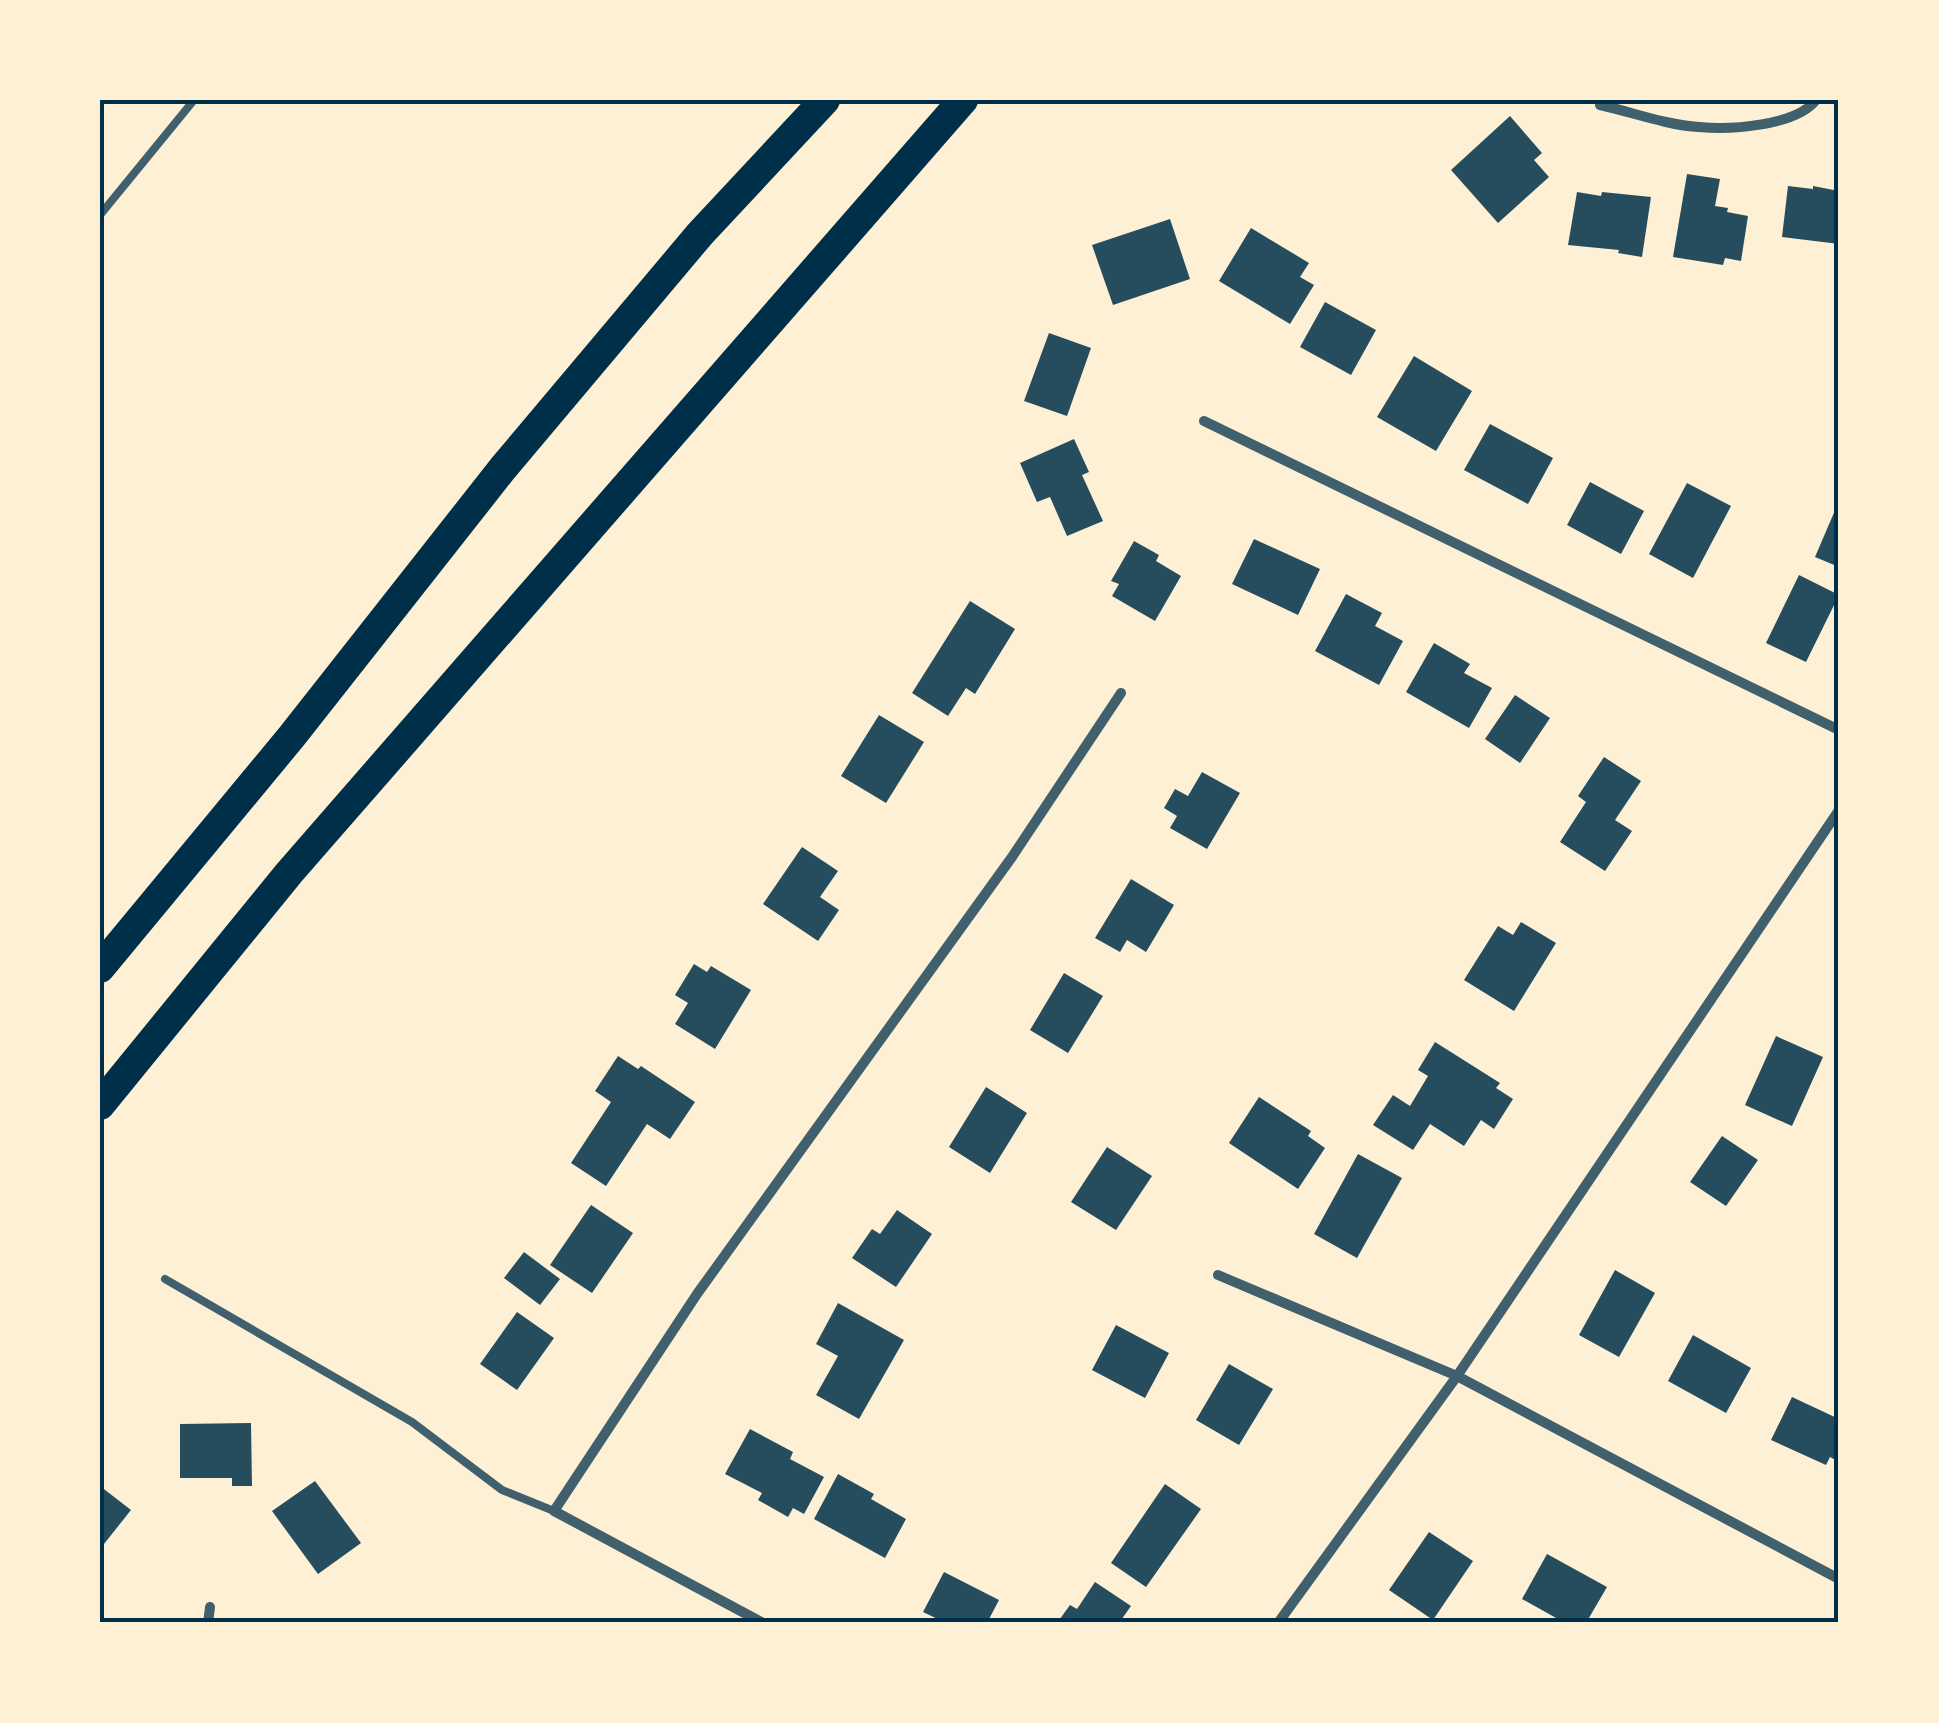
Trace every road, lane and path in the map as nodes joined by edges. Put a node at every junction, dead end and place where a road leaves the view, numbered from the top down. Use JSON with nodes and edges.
{"nodes":[{"id":1,"x":194,"y":100,"type":"edge"},
{"id":2,"x":825,"y":100,"type":"edge"},
{"id":3,"x":963,"y":100,"type":"edge"},
{"id":4,"x":1816,"y":100,"type":"edge"},
{"id":5,"x":1600,"y":105,"type":"dead end"},
{"id":6,"x":100,"y":215,"type":"edge"},
{"id":7,"x":1204,"y":421,"type":"dead end"},
{"id":8,"x":1121,"y":693,"type":"dead end"},
{"id":9,"x":1839,"y":730,"type":"edge"},
{"id":10,"x":1839,"y":810,"type":"edge"},
{"id":11,"x":100,"y":968,"type":"edge"},
{"id":12,"x":100,"y":1105,"type":"edge"},
{"id":13,"x":1218,"y":1275,"type":"dead end"},
{"id":14,"x":166,"y":1280,"type":"dead end"},
{"id":15,"x":1457,"y":1376,"type":"junction"},
{"id":16,"x":554,"y":1511,"type":"junction"},
{"id":17,"x":1839,"y":1578,"type":"edge"},
{"id":18,"x":210,"y":1607,"type":"dead end"},
{"id":19,"x":208,"y":1623,"type":"edge"},
{"id":20,"x":763,"y":1623,"type":"edge"},
{"id":21,"x":1278,"y":1623,"type":"edge"}],
"edges":[{"from":1,"to":6,"type":"lane"},
{"from":2,"to":11,"type":"highway"},
{"from":3,"to":12,"type":"highway"},
{"from":4,"to":5,"type":"street"},
{"from":7,"to":9,"type":"street"},
{"from":8,"to":16,"type":"street"},
{"from":10,"to":15,"type":"street"},
{"from":13,"to":15,"type":"street"},
{"from":14,"to":16,"type":"lane"},
{"from":15,"to":17,"type":"street"},
{"from":15,"to":21,"type":"street"},
{"from":16,"to":20,"type":"street"},
{"from":18,"to":19,"type":"street"}]}
